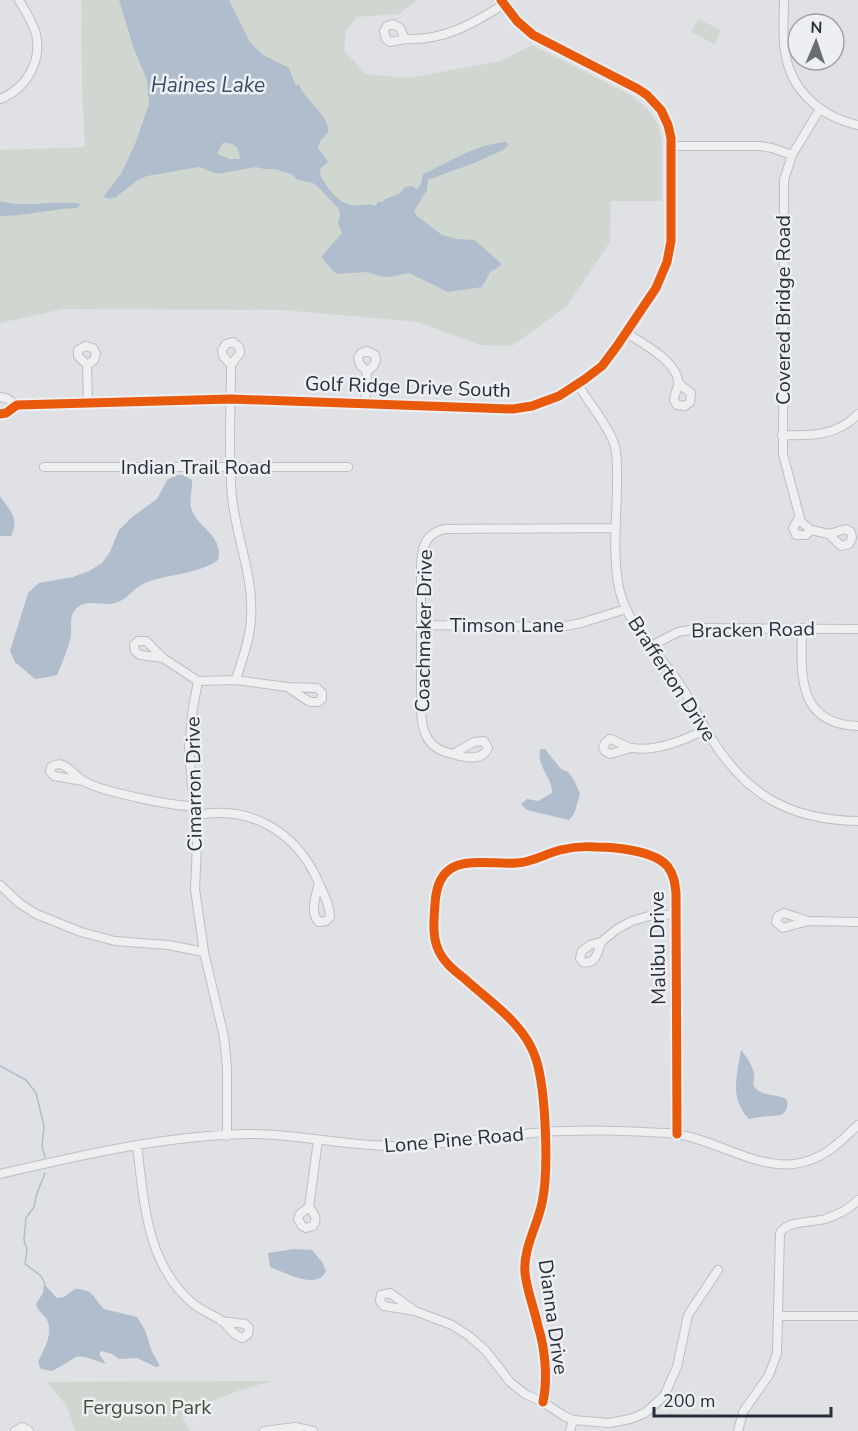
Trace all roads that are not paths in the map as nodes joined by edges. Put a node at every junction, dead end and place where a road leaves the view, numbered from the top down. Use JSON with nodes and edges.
{"nodes":[{"id":1,"x":19,"y":0,"type":"edge"},
{"id":2,"x":784,"y":0,"type":"edge"},
{"id":3,"x":502,"y":2,"type":"edge"},
{"id":4,"x":405,"y":39,"type":"dead end"},
{"id":5,"x":0,"y":99,"type":"edge"},
{"id":6,"x":820,"y":109,"type":"junction"},
{"id":7,"x":858,"y":124,"type":"edge"},
{"id":8,"x":672,"y":146,"type":"junction"},
{"id":9,"x":792,"y":155,"type":"junction"},
{"id":10,"x":626,"y":333,"type":"junction"},
{"id":11,"x":231,"y":364,"type":"dead end"},
{"id":12,"x":87,"y":365,"type":"dead end"},
{"id":13,"x":367,"y":371,"type":"dead end"},
{"id":14,"x":678,"y":383,"type":"dead end"},
{"id":15,"x":578,"y":385,"type":"junction"},
{"id":16,"x":0,"y":397,"type":"edge"},
{"id":17,"x":231,"y":399,"type":"junction"},
{"id":18,"x":88,"y":403,"type":"junction"},
{"id":19,"x":365,"y":404,"type":"junction"},
{"id":20,"x":17,"y":405,"type":"junction"},
{"id":21,"x":0,"y":414,"type":"edge"},
{"id":22,"x":858,"y":414,"type":"edge"},
{"id":23,"x":782,"y":435,"type":"junction"},
{"id":24,"x":44,"y":467,"type":"dead end"},
{"id":25,"x":231,"y":467,"type":"junction"},
{"id":26,"x":348,"y":467,"type":"dead end"},
{"id":27,"x":799,"y":518,"type":"junction"},
{"id":28,"x":616,"y":528,"type":"junction"},
{"id":29,"x":811,"y":530,"type":"junction"},
{"id":30,"x":829,"y":534,"type":"dead end"},
{"id":31,"x":626,"y":609,"type":"junction"},
{"id":32,"x":422,"y":625,"type":"junction"},
{"id":33,"x":802,"y":628,"type":"junction"},
{"id":34,"x":858,"y":629,"type":"edge"},
{"id":35,"x":651,"y":646,"type":"junction"},
{"id":36,"x":163,"y":658,"type":"dead end"},
{"id":37,"x":236,"y":680,"type":"junction"},
{"id":38,"x":198,"y":681,"type":"junction"},
{"id":39,"x":287,"y":687,"type":"dead end"},
{"id":40,"x":858,"y":726,"type":"edge"},
{"id":41,"x":706,"y":729,"type":"junction"},
{"id":42,"x":631,"y":748,"type":"dead end"},
{"id":43,"x":453,"y":754,"type":"dead end"},
{"id":44,"x":83,"y":781,"type":"dead end"},
{"id":45,"x":195,"y":806,"type":"junction"},
{"id":46,"x":197,"y":815,"type":"junction"},
{"id":47,"x":858,"y":821,"type":"edge"},
{"id":48,"x":319,"y":883,"type":"dead end"},
{"id":49,"x":0,"y":885,"type":"edge"},
{"id":50,"x":676,"y":914,"type":"junction"},
{"id":51,"x":808,"y":921,"type":"dead end"},
{"id":52,"x":858,"y":922,"type":"edge"},
{"id":53,"x":601,"y":942,"type":"dead end"},
{"id":54,"x":204,"y":952,"type":"junction"},
{"id":55,"x":858,"y":1125,"type":"edge"},
{"id":56,"x":544,"y":1132,"type":"junction"},
{"id":57,"x":677,"y":1134,"type":"junction"},
{"id":58,"x":227,"y":1136,"type":"junction"},
{"id":59,"x":318,"y":1140,"type":"junction"},
{"id":60,"x":137,"y":1145,"type":"junction"},
{"id":61,"x":0,"y":1174,"type":"edge"},
{"id":62,"x":858,"y":1200,"type":"edge"},
{"id":63,"x":309,"y":1207,"type":"dead end"},
{"id":64,"x":718,"y":1270,"type":"dead end"},
{"id":65,"x":415,"y":1311,"type":"dead end"},
{"id":66,"x":857,"y":1315,"type":"edge"},
{"id":67,"x":778,"y":1316,"type":"junction"},
{"id":68,"x":221,"y":1321,"type":"dead end"},
{"id":69,"x":543,"y":1402,"type":"junction"},
{"id":70,"x":573,"y":1420,"type":"junction"},
{"id":71,"x":15,"y":1431,"type":"edge"},
{"id":72,"x":29,"y":1431,"type":"edge"},
{"id":73,"x":264,"y":1431,"type":"edge"},
{"id":74,"x":313,"y":1431,"type":"edge"},
{"id":75,"x":570,"y":1431,"type":"edge"},
{"id":76,"x":738,"y":1431,"type":"edge"}],
"edges":[{"from":1,"to":5,"type":"street"},
{"from":2,"to":6,"type":"street"},
{"from":3,"to":4,"type":"street"},
{"from":3,"to":8,"type":"street","name":"Golf Ridge Drive South"},
{"from":6,"to":7,"type":"street"},
{"from":6,"to":9,"type":"street","name":"Covered Bridge Road"},
{"from":8,"to":9,"type":"street"},
{"from":8,"to":10,"type":"street","name":"Golf Ridge Drive South"},
{"from":9,"to":23,"type":"street","name":"Covered Bridge Road"},
{"from":10,"to":14,"type":"street"},
{"from":10,"to":15,"type":"street","name":"Golf Ridge Drive South"},
{"from":11,"to":17,"type":"street"},
{"from":12,"to":18,"type":"street"},
{"from":13,"to":19,"type":"street"},
{"from":15,"to":19,"type":"street","name":"Golf Ridge Drive South"},
{"from":15,"to":28,"type":"street","name":"Brafferton Drive"},
{"from":16,"to":20,"type":"street","name":"Golf Ridge Drive South"},
{"from":17,"to":18,"type":"street","name":"Golf Ridge Drive South"},
{"from":17,"to":19,"type":"street","name":"Golf Ridge Drive South"},
{"from":17,"to":25,"type":"street"},
{"from":18,"to":20,"type":"street","name":"Golf Ridge Drive South"},
{"from":20,"to":21,"type":"street","name":"Golf Ridge Drive South"},
{"from":22,"to":23,"type":"street"},
{"from":23,"to":27,"type":"street","name":"Covered Bridge Road"},
{"from":24,"to":25,"type":"street","name":"Indian Trail Road"},
{"from":25,"to":26,"type":"street","name":"Indian Trail Road"},
{"from":25,"to":37,"type":"street"},
{"from":27,"to":29,"type":"street"},
{"from":27,"to":29,"type":"street","name":"Covered Bridge Road"},
{"from":28,"to":31,"type":"street","name":"Brafferton Drive"},
{"from":28,"to":32,"type":"street","name":"Coachmaker Drive"},
{"from":29,"to":30,"type":"street","name":"Covered Bridge Road"},
{"from":31,"to":32,"type":"street","name":"Timson Lane"},
{"from":31,"to":35,"type":"street","name":"Brafferton Drive"},
{"from":32,"to":43,"type":"street","name":"Coachmaker Drive"},
{"from":33,"to":34,"type":"street","name":"Bracken Road"},
{"from":33,"to":35,"type":"street","name":"Bracken Road"},
{"from":33,"to":40,"type":"street"},
{"from":35,"to":41,"type":"street","name":"Brafferton Drive"},
{"from":36,"to":38,"type":"street"},
{"from":37,"to":38,"type":"street"},
{"from":37,"to":39,"type":"street"},
{"from":38,"to":45,"type":"street","name":"Cimarron Drive"},
{"from":41,"to":42,"type":"street"},
{"from":41,"to":47,"type":"street","name":"Brafferton Drive"},
{"from":44,"to":45,"type":"street"},
{"from":45,"to":46,"type":"street","name":"Cimarron Drive"},
{"from":46,"to":48,"type":"street"},
{"from":46,"to":54,"type":"street","name":"Cimarron Drive"},
{"from":49,"to":54,"type":"street"},
{"from":50,"to":53,"type":"street"},
{"from":50,"to":56,"type":"street","name":"Malibu Drive"},
{"from":50,"to":57,"type":"street","name":"Malibu Drive"},
{"from":51,"to":52,"type":"street"},
{"from":54,"to":58,"type":"street","name":"Cimarron Drive"},
{"from":55,"to":57,"type":"street","name":"Lone Pine Road"},
{"from":56,"to":57,"type":"street","name":"Lone Pine Road"},
{"from":56,"to":59,"type":"street","name":"Lone Pine Road"},
{"from":56,"to":69,"type":"street","name":"Dianna Drive"},
{"from":58,"to":59,"type":"street","name":"Lone Pine Road"},
{"from":58,"to":60,"type":"street","name":"Lone Pine Road"},
{"from":59,"to":63,"type":"street"},
{"from":60,"to":61,"type":"street","name":"Lone Pine Road"},
{"from":60,"to":68,"type":"street"},
{"from":62,"to":67,"type":"street"},
{"from":64,"to":70,"type":"street","name":"Dianna Drive"},
{"from":65,"to":69,"type":"street"},
{"from":66,"to":67,"type":"street"},
{"from":67,"to":76,"type":"street"},
{"from":69,"to":70,"type":"street","name":"Dianna Drive"},
{"from":70,"to":75,"type":"street"},
{"from":71,"to":72,"type":"street"},
{"from":73,"to":74,"type":"street"}]}
